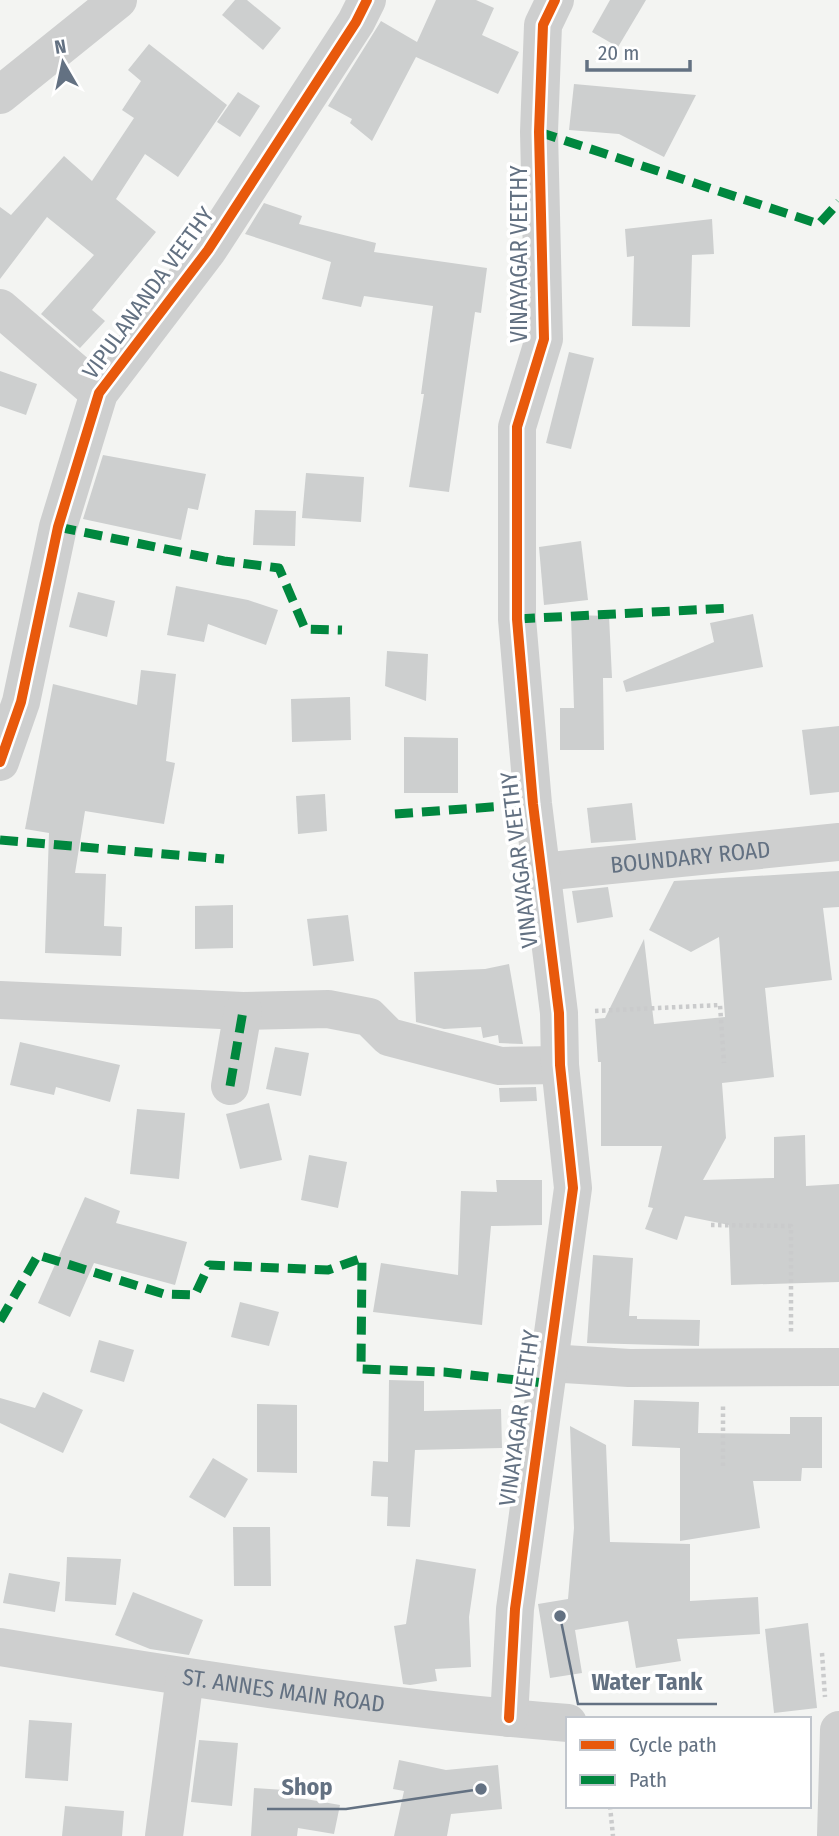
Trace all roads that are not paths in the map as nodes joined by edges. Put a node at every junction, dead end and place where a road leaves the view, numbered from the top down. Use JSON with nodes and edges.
{"nodes":[{"id":1,"x":118,"y":0,"type":"edge"},
{"id":2,"x":367,"y":0,"type":"edge"},
{"id":3,"x":555,"y":0,"type":"edge"},
{"id":4,"x":0,"y":95,"type":"edge"},
{"id":5,"x":0,"y":308,"type":"edge"},
{"id":6,"x":99,"y":393,"type":"junction"},
{"id":7,"x":10,"y":694,"type":"edge"},
{"id":8,"x":0,"y":762,"type":"edge"},
{"id":9,"x":839,"y":842,"type":"edge"},
{"id":10,"x":541,"y":872,"type":"junction"},
{"id":11,"x":0,"y":1000,"type":"edge"},
{"id":12,"x":243,"y":1011,"type":"junction"},
{"id":13,"x":560,"y":1065,"type":"junction"},
{"id":14,"x":230,"y":1086,"type":"dead end"},
{"id":15,"x":548,"y":1363,"type":"junction"},
{"id":16,"x":839,"y":1367,"type":"edge"},
{"id":17,"x":0,"y":1647,"type":"edge"},
{"id":18,"x":185,"y":1677,"type":"junction"},
{"id":19,"x":509,"y":1718,"type":"junction"},
{"id":20,"x":566,"y":1723,"type":"edge"},
{"id":21,"x":829,"y":1730,"type":"edge"},
{"id":22,"x":164,"y":1836,"type":"edge"},
{"id":23,"x":836,"y":1836,"type":"edge"}],
"edges":[{"from":1,"to":4,"type":"street"},
{"from":2,"to":6,"type":"street","name":"VIPULANANDA VEETHY"},
{"from":3,"to":10,"type":"street","name":"VINAYAGAR VEETHY"},
{"from":5,"to":6,"type":"street"},
{"from":6,"to":7,"type":"street","name":"VIPULANANDA VEETHY"},
{"from":7,"to":8,"type":"street","name":"VIPULANANDA VEETHY"},
{"from":9,"to":10,"type":"street","name":"BOUNDARY ROAD"},
{"from":10,"to":13,"type":"street","name":"VINAYAGAR VEETHY"},
{"from":11,"to":12,"type":"street"},
{"from":12,"to":13,"type":"street"},
{"from":12,"to":14,"type":"street"},
{"from":13,"to":15,"type":"street","name":"VINAYAGAR VEETHY"},
{"from":15,"to":16,"type":"street"},
{"from":15,"to":19,"type":"street","name":"VINAYAGAR VEETHY"},
{"from":17,"to":18,"type":"street","name":"ST. ANNES MAIN ROAD"},
{"from":18,"to":19,"type":"street","name":"ST. ANNES MAIN ROAD"},
{"from":18,"to":22,"type":"street"},
{"from":19,"to":20,"type":"street","name":"ST. ANNES MAIN ROAD"},
{"from":21,"to":23,"type":"street"}]}
